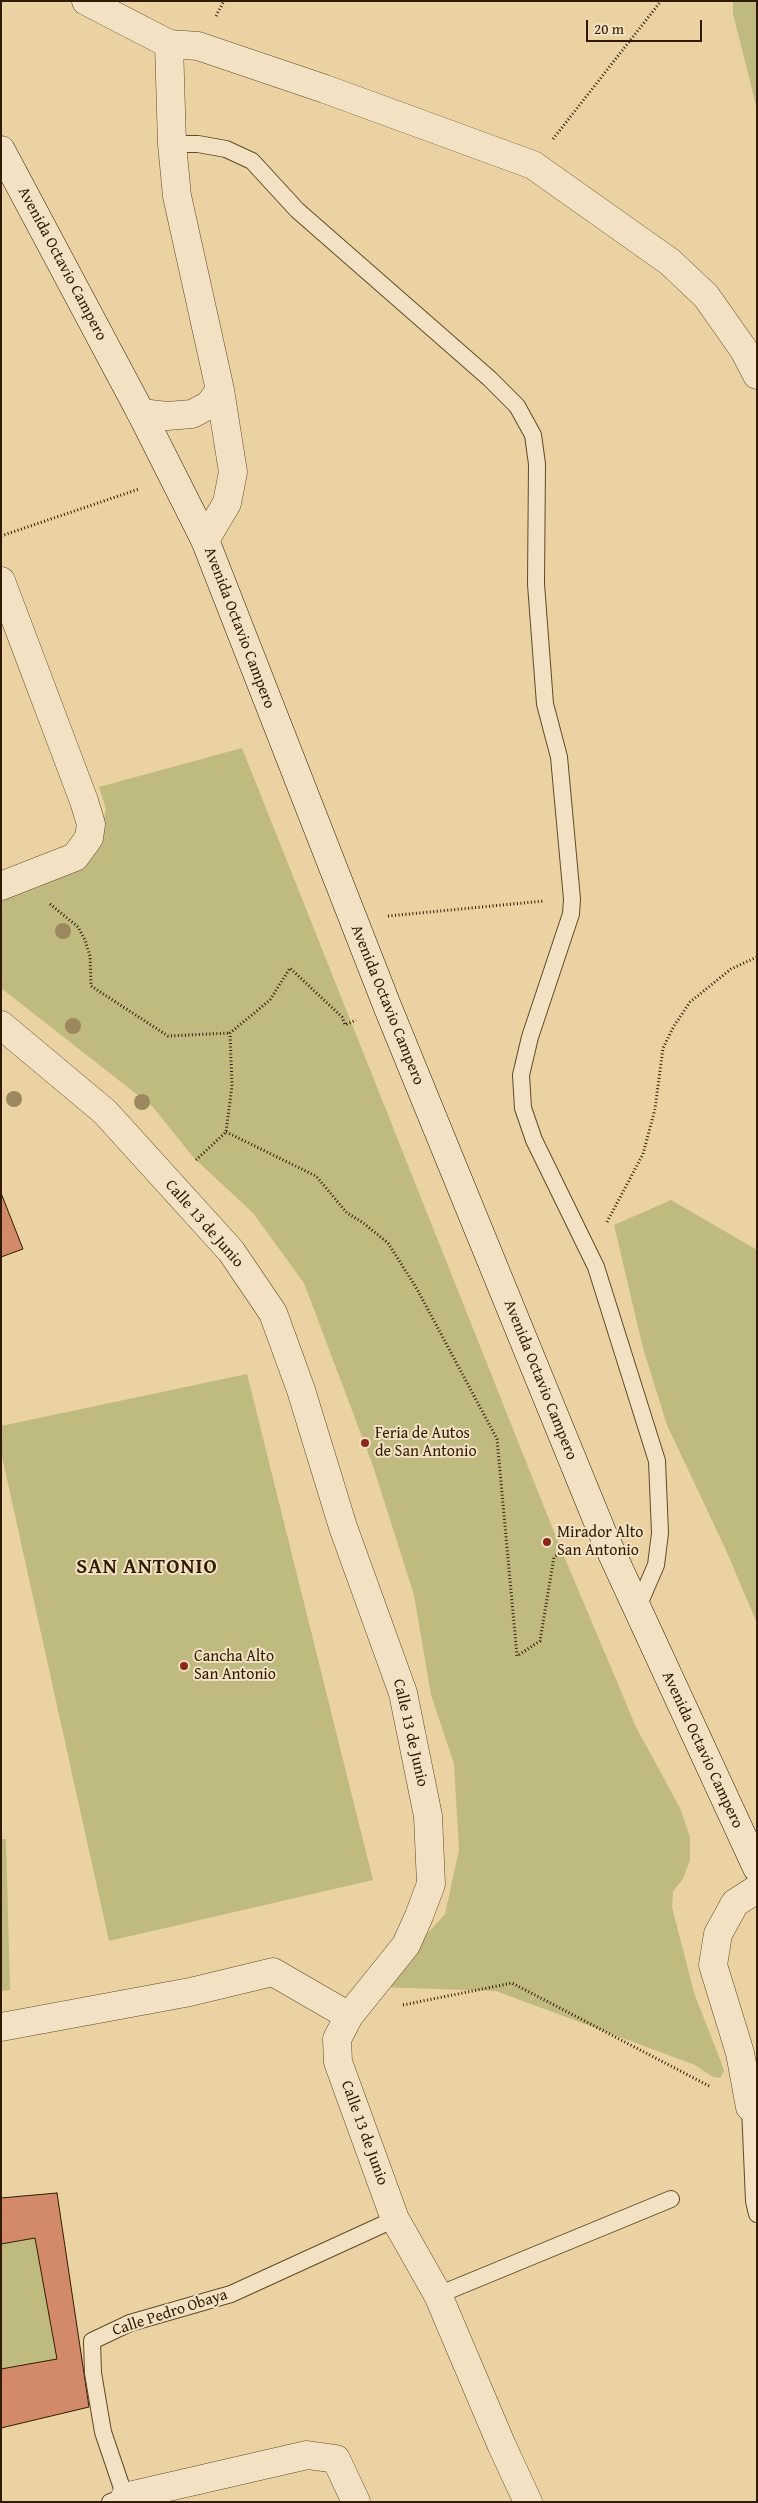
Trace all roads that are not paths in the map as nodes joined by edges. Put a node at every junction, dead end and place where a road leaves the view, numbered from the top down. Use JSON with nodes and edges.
{"nodes":[{"id":1,"x":86,"y":1,"type":"edge"},
{"id":2,"x":169,"y":44,"type":"junction"},
{"id":3,"x":172,"y":144,"type":"junction"},
{"id":4,"x":1,"y":150,"type":"edge"},
{"id":5,"x":757,"y":376,"type":"edge"},
{"id":6,"x":220,"y":390,"type":"junction"},
{"id":7,"x":141,"y":413,"type":"junction"},
{"id":8,"x":205,"y":540,"type":"junction"},
{"id":9,"x":1,"y":581,"type":"edge"},
{"id":10,"x":11,"y":883,"type":"edge"},
{"id":11,"x":1,"y":1025,"type":"edge"},
{"id":12,"x":637,"y":1609,"type":"junction"},
{"id":13,"x":757,"y":1868,"type":"edge"},
{"id":14,"x":757,"y":1889,"type":"edge"},
{"id":15,"x":349,"y":2016,"type":"junction"},
{"id":16,"x":1,"y":2027,"type":"edge"},
{"id":17,"x":750,"y":2107,"type":"joint"},
{"id":18,"x":671,"y":2198,"type":"dead end"},
{"id":19,"x":757,"y":2214,"type":"edge"},
{"id":20,"x":395,"y":2219,"type":"junction"},
{"id":21,"x":438,"y":2295,"type":"junction"},
{"id":22,"x":117,"y":2499,"type":"edge"},
{"id":23,"x":356,"y":2502,"type":"edge"},
{"id":24,"x":528,"y":2502,"type":"edge"}],
"edges":[{"from":1,"to":2,"type":"street"},
{"from":2,"to":3,"type":"street"},
{"from":2,"to":5,"type":"street"},
{"from":3,"to":6,"type":"street"},
{"from":3,"to":12,"type":"lane"},
{"from":4,"to":7,"type":"street","name":"Avenida Octavio Campero"},
{"from":6,"to":7,"type":"street"},
{"from":6,"to":8,"type":"street"},
{"from":7,"to":8,"type":"street","name":"Avenida Octavio Campero"},
{"from":8,"to":12,"type":"street","name":"Avenida Octavio Campero"},
{"from":9,"to":10,"type":"street"},
{"from":11,"to":15,"type":"street","name":"Calle 13 de Junio"},
{"from":12,"to":13,"type":"street","name":"Avenida Octavio Campero"},
{"from":14,"to":17,"type":"street"},
{"from":15,"to":16,"type":"street"},
{"from":15,"to":20,"type":"street","name":"Calle 13 de Junio"},
{"from":17,"to":19,"type":"lane"},
{"from":18,"to":21,"type":"lane"},
{"from":20,"to":21,"type":"street","name":"Calle 13 de Junio"},
{"from":20,"to":22,"type":"lane","name":"Calle Pedro Obaya"},
{"from":21,"to":24,"type":"street","name":"Calle 13 de Junio"},
{"from":22,"to":23,"type":"street"}]}
